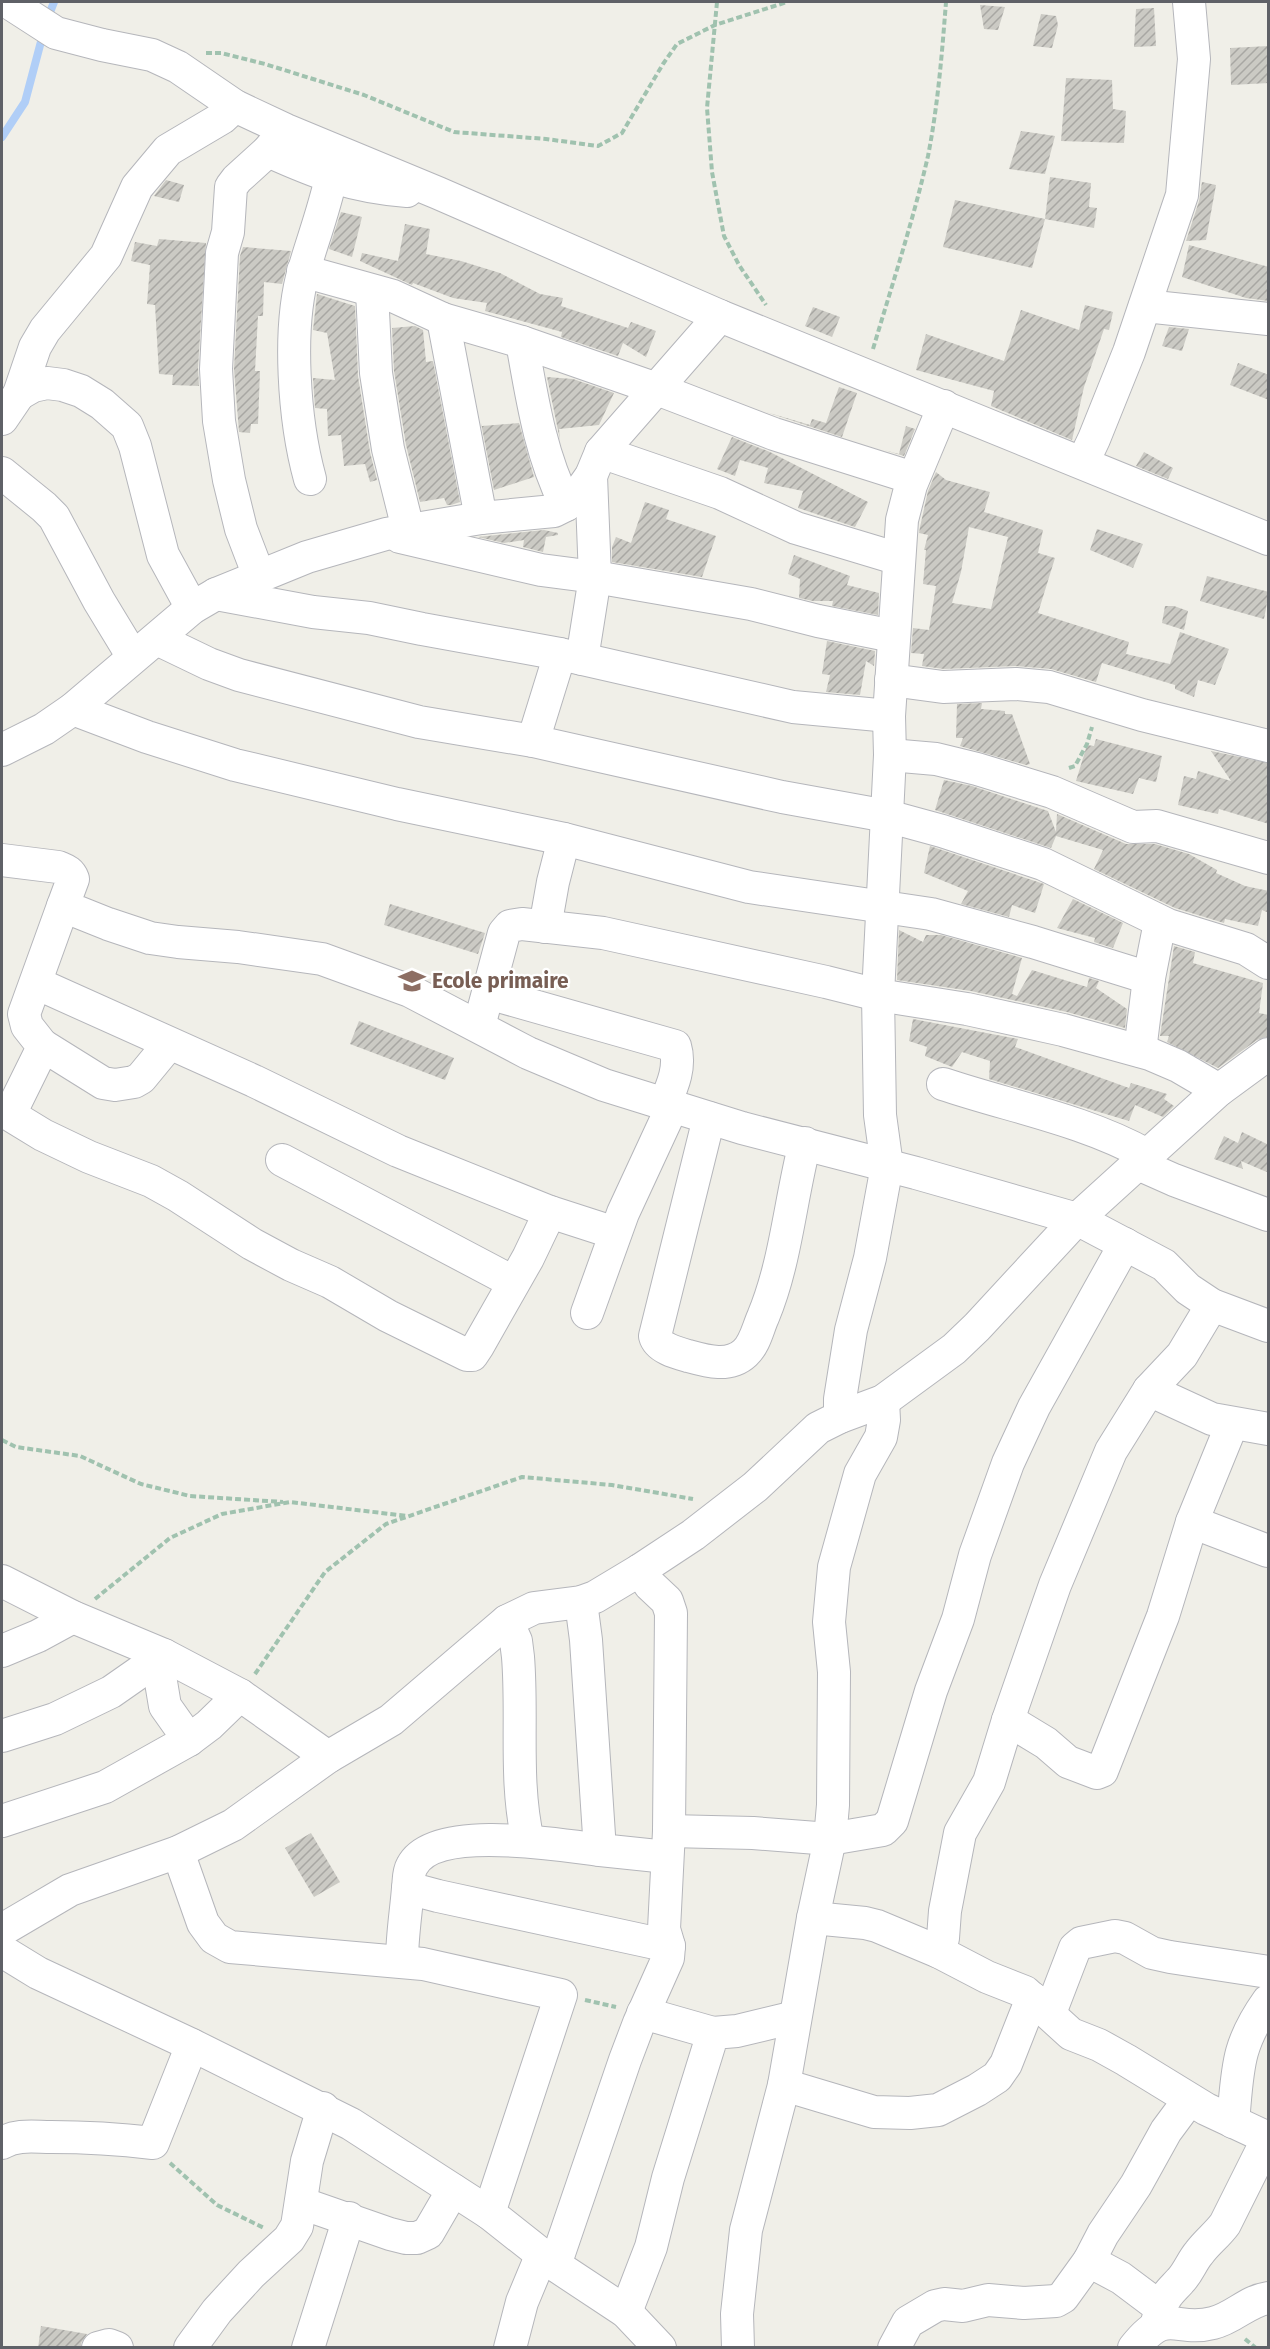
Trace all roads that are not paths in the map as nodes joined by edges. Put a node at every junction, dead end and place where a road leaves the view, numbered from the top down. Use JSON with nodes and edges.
{"nodes":[{"id":1,"x":8,"y":2,"type":"edge"},
{"id":2,"x":1189,"y":2,"type":"edge"},
{"id":3,"x":235,"y":106,"type":"junction"},
{"id":4,"x":277,"y":141,"type":"junction"},
{"id":5,"x":332,"y":178,"type":"junction"},
{"id":6,"x":438,"y":193,"type":"junction"},
{"id":7,"x":303,"y":271,"type":"junction"},
{"id":8,"x":372,"y":291,"type":"junction"},
{"id":9,"x":1145,"y":306,"type":"junction"},
{"id":10,"x":720,"y":316,"type":"junction"},
{"id":11,"x":443,"y":319,"type":"junction"},
{"id":12,"x":1269,"y":319,"type":"edge"},
{"id":13,"x":522,"y":342,"type":"junction"},
{"id":14,"x":657,"y":389,"type":"junction"},
{"id":15,"x":19,"y":394,"type":"junction"},
{"id":16,"x":944,"y":406,"type":"junction"},
{"id":17,"x":2,"y":419,"type":"edge"},
{"id":18,"x":1083,"y":462,"type":"junction"},
{"id":19,"x":596,"y":464,"type":"junction"},
{"id":20,"x":2,"y":473,"type":"edge"},
{"id":21,"x":913,"y":478,"type":"junction"},
{"id":22,"x":310,"y":479,"type":"dead end"},
{"id":23,"x":566,"y":505,"type":"junction"},
{"id":24,"x":481,"y":518,"type":"junction"},
{"id":25,"x":1265,"y":528,"type":"edge"},
{"id":26,"x":397,"y":532,"type":"junction"},
{"id":27,"x":899,"y":558,"type":"junction"},
{"id":28,"x":259,"y":576,"type":"junction"},
{"id":29,"x":595,"y":577,"type":"junction"},
{"id":30,"x":204,"y":601,"type":"junction"},
{"id":31,"x":893,"y":636,"type":"junction"},
{"id":32,"x":145,"y":648,"type":"junction"},
{"id":33,"x":571,"y":656,"type":"junction"},
{"id":34,"x":891,"y":680,"type":"junction"},
{"id":35,"x":73,"y":710,"type":"junction"},
{"id":36,"x":889,"y":716,"type":"junction"},
{"id":37,"x":533,"y":741,"type":"junction"},
{"id":38,"x":3,"y":746,"type":"edge"},
{"id":39,"x":1269,"y":746,"type":"edge"},
{"id":40,"x":890,"y":755,"type":"junction"},
{"id":41,"x":887,"y":816,"type":"junction"},
{"id":42,"x":564,"y":839,"type":"junction"},
{"id":43,"x":1269,"y":858,"type":"edge"},
{"id":44,"x":2,"y":860,"type":"edge"},
{"id":45,"x":63,"y":906,"type":"junction"},
{"id":46,"x":882,"y":906,"type":"junction"},
{"id":47,"x":1160,"y":921,"type":"junction"},
{"id":48,"x":545,"y":927,"type":"junction"},
{"id":49,"x":1269,"y":963,"type":"edge"},
{"id":50,"x":1149,"y":978,"type":"junction"},
{"id":51,"x":36,"y":983,"type":"junction"},
{"id":52,"x":488,"y":993,"type":"junction"},
{"id":53,"x":878,"y":995,"type":"junction"},
{"id":54,"x":479,"y":1026,"type":"junction"},
{"id":55,"x":169,"y":1044,"type":"junction"},
{"id":56,"x":42,"y":1045,"type":"junction"},
{"id":57,"x":1140,"y":1051,"type":"junction"},
{"id":58,"x":1269,"y":1054,"type":"edge"},
{"id":59,"x":944,"y":1084,"type":"dead end"},
{"id":60,"x":1219,"y":1090,"type":"junction"},
{"id":61,"x":669,"y":1104,"type":"junction"},
{"id":62,"x":6,"y":1112,"type":"edge"},
{"id":63,"x":709,"y":1118,"type":"junction"},
{"id":64,"x":805,"y":1143,"type":"junction"},
{"id":65,"x":282,"y":1160,"type":"dead end"},
{"id":66,"x":1142,"y":1160,"type":"junction"},
{"id":67,"x":887,"y":1166,"type":"junction"},
{"id":68,"x":550,"y":1212,"type":"junction"},
{"id":69,"x":1269,"y":1215,"type":"edge"},
{"id":70,"x":1077,"y":1219,"type":"junction"},
{"id":71,"x":615,"y":1233,"type":"junction"},
{"id":72,"x":1125,"y":1244,"type":"junction"},
{"id":73,"x":513,"y":1282,"type":"junction"},
{"id":74,"x":1212,"y":1305,"type":"junction"},
{"id":75,"x":586,"y":1313,"type":"dead end"},
{"id":76,"x":1269,"y":1326,"type":"edge"},
{"id":77,"x":1149,"y":1390,"type":"junction"},
{"id":78,"x":883,"y":1401,"type":"junction"},
{"id":79,"x":840,"y":1417,"type":"junction"},
{"id":80,"x":1233,"y":1424,"type":"junction"},
{"id":81,"x":1269,"y":1429,"type":"edge"},
{"id":82,"x":1192,"y":1522,"type":"junction"},
{"id":83,"x":1269,"y":1551,"type":"edge"},
{"id":84,"x":640,"y":1570,"type":"junction"},
{"id":85,"x":2,"y":1581,"type":"edge"},
{"id":86,"x":581,"y":1602,"type":"junction"},
{"id":87,"x":73,"y":1617,"type":"junction"},
{"id":88,"x":507,"y":1621,"type":"junction"},
{"id":89,"x":2,"y":1651,"type":"edge"},
{"id":90,"x":158,"y":1660,"type":"junction"},
{"id":91,"x":240,"y":1695,"type":"junction"},
{"id":92,"x":1008,"y":1720,"type":"junction"},
{"id":93,"x":2,"y":1736,"type":"edge"},
{"id":94,"x":189,"y":1740,"type":"junction"},
{"id":95,"x":328,"y":1757,"type":"junction"},
{"id":96,"x":2,"y":1821,"type":"edge"},
{"id":97,"x":830,"y":1839,"type":"junction"},
{"id":98,"x":528,"y":1841,"type":"junction"},
{"id":99,"x":668,"y":1844,"type":"junction"},
{"id":100,"x":600,"y":1851,"type":"junction"},
{"id":101,"x":178,"y":1852,"type":"junction"},
{"id":102,"x":408,"y":1888,"type":"junction"},
{"id":103,"x":813,"y":1918,"type":"junction"},
{"id":104,"x":2,"y":1930,"type":"edge"},
{"id":105,"x":669,"y":1946,"type":"junction"},
{"id":106,"x":2,"y":1951,"type":"edge"},
{"id":107,"x":939,"y":1952,"type":"junction"},
{"id":108,"x":402,"y":1961,"type":"junction"},
{"id":109,"x":1269,"y":1972,"type":"edge"},
{"id":110,"x":1269,"y":2001,"type":"edge"},
{"id":111,"x":1041,"y":2005,"type":"junction"},
{"id":112,"x":644,"y":2013,"type":"junction"},
{"id":113,"x":795,"y":2017,"type":"junction"},
{"id":114,"x":713,"y":2033,"type":"junction"},
{"id":115,"x":192,"y":2045,"type":"junction"},
{"id":116,"x":784,"y":2085,"type":"junction"},
{"id":117,"x":1189,"y":2100,"type":"junction"},
{"id":118,"x":323,"y":2108,"type":"junction"},
{"id":119,"x":1233,"y":2122,"type":"junction"},
{"id":120,"x":1269,"y":2138,"type":"edge"},
{"id":121,"x":2,"y":2143,"type":"edge"},
{"id":122,"x":453,"y":2190,"type":"junction"},
{"id":123,"x":302,"y":2203,"type":"junction"},
{"id":124,"x":489,"y":2213,"type":"junction"},
{"id":125,"x":349,"y":2218,"type":"junction"},
{"id":126,"x":548,"y":2260,"type":"junction"},
{"id":127,"x":1089,"y":2261,"type":"junction"},
{"id":128,"x":1269,"y":2298,"type":"edge"},
{"id":129,"x":626,"y":2312,"type":"junction"},
{"id":130,"x":1159,"y":2317,"type":"junction"},
{"id":131,"x":98,"y":2348,"type":"edge"},
{"id":132,"x":117,"y":2348,"type":"edge"},
{"id":133,"x":190,"y":2348,"type":"edge"},
{"id":134,"x":308,"y":2348,"type":"edge"},
{"id":135,"x":510,"y":2348,"type":"edge"},
{"id":136,"x":660,"y":2348,"type":"edge"},
{"id":137,"x":738,"y":2348,"type":"edge"},
{"id":138,"x":894,"y":2348,"type":"edge"},
{"id":139,"x":1134,"y":2348,"type":"edge"}],
"edges":[{"from":1,"to":3,"type":"street"},
{"from":2,"to":9,"type":"street"},
{"from":3,"to":4,"type":"street"},
{"from":3,"to":15,"type":"street"},
{"from":4,"to":5,"type":"street"},
{"from":4,"to":6,"type":"street"},
{"from":4,"to":28,"type":"street"},
{"from":5,"to":6,"type":"street"},
{"from":5,"to":7,"type":"street"},
{"from":6,"to":10,"type":"street"},
{"from":7,"to":8,"type":"street"},
{"from":7,"to":22,"type":"street"},
{"from":8,"to":11,"type":"street"},
{"from":8,"to":26,"type":"street"},
{"from":9,"to":12,"type":"street"},
{"from":9,"to":18,"type":"street"},
{"from":10,"to":14,"type":"street"},
{"from":10,"to":16,"type":"street"},
{"from":11,"to":13,"type":"street"},
{"from":11,"to":24,"type":"street"},
{"from":13,"to":14,"type":"street"},
{"from":13,"to":23,"type":"street"},
{"from":14,"to":19,"type":"street"},
{"from":14,"to":21,"type":"street"},
{"from":15,"to":17,"type":"street"},
{"from":15,"to":30,"type":"street"},
{"from":16,"to":18,"type":"street"},
{"from":16,"to":21,"type":"street"},
{"from":18,"to":25,"type":"street"},
{"from":19,"to":23,"type":"street"},
{"from":19,"to":27,"type":"street"},
{"from":19,"to":29,"type":"street"},
{"from":20,"to":32,"type":"street"},
{"from":21,"to":27,"type":"street"},
{"from":23,"to":24,"type":"street"},
{"from":24,"to":26,"type":"street"},
{"from":26,"to":28,"type":"street"},
{"from":26,"to":29,"type":"street"},
{"from":27,"to":31,"type":"street"},
{"from":28,"to":30,"type":"street"},
{"from":29,"to":31,"type":"street"},
{"from":29,"to":33,"type":"street"},
{"from":30,"to":32,"type":"street"},
{"from":30,"to":33,"type":"street"},
{"from":31,"to":34,"type":"street"},
{"from":32,"to":35,"type":"street"},
{"from":32,"to":37,"type":"street"},
{"from":33,"to":36,"type":"street"},
{"from":33,"to":37,"type":"street"},
{"from":34,"to":36,"type":"street"},
{"from":34,"to":39,"type":"street"},
{"from":35,"to":38,"type":"street"},
{"from":35,"to":42,"type":"street"},
{"from":36,"to":40,"type":"street"},
{"from":37,"to":41,"type":"street"},
{"from":40,"to":41,"type":"street"},
{"from":40,"to":43,"type":"street"},
{"from":41,"to":46,"type":"street"},
{"from":41,"to":47,"type":"street"},
{"from":42,"to":46,"type":"street"},
{"from":42,"to":48,"type":"street"},
{"from":44,"to":45,"type":"street"},
{"from":45,"to":51,"type":"street"},
{"from":45,"to":54,"type":"street"},
{"from":46,"to":50,"type":"street"},
{"from":46,"to":53,"type":"street"},
{"from":47,"to":49,"type":"street"},
{"from":47,"to":50,"type":"street"},
{"from":48,"to":52,"type":"street"},
{"from":48,"to":53,"type":"street"},
{"from":50,"to":57,"type":"street"},
{"from":51,"to":55,"type":"street"},
{"from":51,"to":56,"type":"street"},
{"from":52,"to":54,"type":"street"},
{"from":52,"to":61,"type":"street"},
{"from":53,"to":57,"type":"street"},
{"from":53,"to":67,"type":"street"},
{"from":54,"to":61,"type":"street"},
{"from":55,"to":56,"type":"street"},
{"from":55,"to":68,"type":"street"},
{"from":56,"to":62,"type":"street"},
{"from":57,"to":60,"type":"street"},
{"from":58,"to":60,"type":"street"},
{"from":59,"to":66,"type":"street"},
{"from":60,"to":66,"type":"street"},
{"from":61,"to":63,"type":"street"},
{"from":61,"to":71,"type":"street"},
{"from":62,"to":73,"type":"street"},
{"from":63,"to":64,"type":"street"},
{"from":63,"to":64,"type":"street"},
{"from":64,"to":67,"type":"street"},
{"from":65,"to":73,"type":"street"},
{"from":66,"to":69,"type":"street"},
{"from":66,"to":70,"type":"street"},
{"from":67,"to":70,"type":"street"},
{"from":67,"to":79,"type":"street"},
{"from":68,"to":71,"type":"street"},
{"from":68,"to":73,"type":"street"},
{"from":70,"to":72,"type":"street"},
{"from":70,"to":78,"type":"street"},
{"from":71,"to":75,"type":"street"},
{"from":72,"to":74,"type":"street"},
{"from":72,"to":97,"type":"street"},
{"from":74,"to":76,"type":"street"},
{"from":74,"to":77,"type":"street"},
{"from":77,"to":80,"type":"street"},
{"from":77,"to":92,"type":"street"},
{"from":78,"to":79,"type":"street"},
{"from":78,"to":97,"type":"street"},
{"from":79,"to":84,"type":"street"},
{"from":80,"to":81,"type":"street"},
{"from":80,"to":82,"type":"street"},
{"from":82,"to":83,"type":"street"},
{"from":82,"to":92,"type":"street"},
{"from":84,"to":86,"type":"street"},
{"from":84,"to":99,"type":"street"},
{"from":85,"to":87,"type":"street"},
{"from":86,"to":88,"type":"street"},
{"from":86,"to":100,"type":"street"},
{"from":87,"to":89,"type":"street"},
{"from":87,"to":90,"type":"street"},
{"from":88,"to":95,"type":"street"},
{"from":88,"to":98,"type":"street"},
{"from":90,"to":91,"type":"street"},
{"from":90,"to":93,"type":"street"},
{"from":90,"to":94,"type":"street"},
{"from":91,"to":94,"type":"street"},
{"from":91,"to":95,"type":"street"},
{"from":92,"to":107,"type":"street"},
{"from":94,"to":96,"type":"street"},
{"from":95,"to":101,"type":"street"},
{"from":97,"to":99,"type":"street"},
{"from":97,"to":103,"type":"street"},
{"from":98,"to":100,"type":"street"},
{"from":98,"to":102,"type":"street"},
{"from":99,"to":100,"type":"street"},
{"from":99,"to":105,"type":"street"},
{"from":101,"to":104,"type":"street"},
{"from":101,"to":108,"type":"street"},
{"from":102,"to":105,"type":"street"},
{"from":102,"to":108,"type":"street"},
{"from":103,"to":107,"type":"street"},
{"from":103,"to":113,"type":"street"},
{"from":105,"to":112,"type":"street"},
{"from":106,"to":115,"type":"street"},
{"from":107,"to":111,"type":"street"},
{"from":108,"to":124,"type":"street"},
{"from":109,"to":111,"type":"street"},
{"from":110,"to":119,"type":"street"},
{"from":111,"to":116,"type":"street"},
{"from":111,"to":117,"type":"street"},
{"from":112,"to":114,"type":"street"},
{"from":112,"to":126,"type":"street"},
{"from":113,"to":114,"type":"street"},
{"from":113,"to":116,"type":"street"},
{"from":114,"to":129,"type":"street"},
{"from":115,"to":118,"type":"street"},
{"from":115,"to":121,"type":"street"},
{"from":116,"to":137,"type":"street"},
{"from":117,"to":119,"type":"street"},
{"from":117,"to":127,"type":"street"},
{"from":118,"to":122,"type":"street"},
{"from":118,"to":123,"type":"street"},
{"from":119,"to":120,"type":"street"},
{"from":120,"to":130,"type":"street"},
{"from":122,"to":124,"type":"street"},
{"from":122,"to":125,"type":"street"},
{"from":123,"to":125,"type":"street"},
{"from":123,"to":133,"type":"street"},
{"from":124,"to":126,"type":"street"},
{"from":125,"to":134,"type":"street"},
{"from":126,"to":129,"type":"street"},
{"from":126,"to":135,"type":"street"},
{"from":127,"to":130,"type":"street"},
{"from":127,"to":138,"type":"street"},
{"from":128,"to":130,"type":"street"},
{"from":129,"to":136,"type":"street"},
{"from":130,"to":139,"type":"street"},
{"from":131,"to":132,"type":"street"}]}
